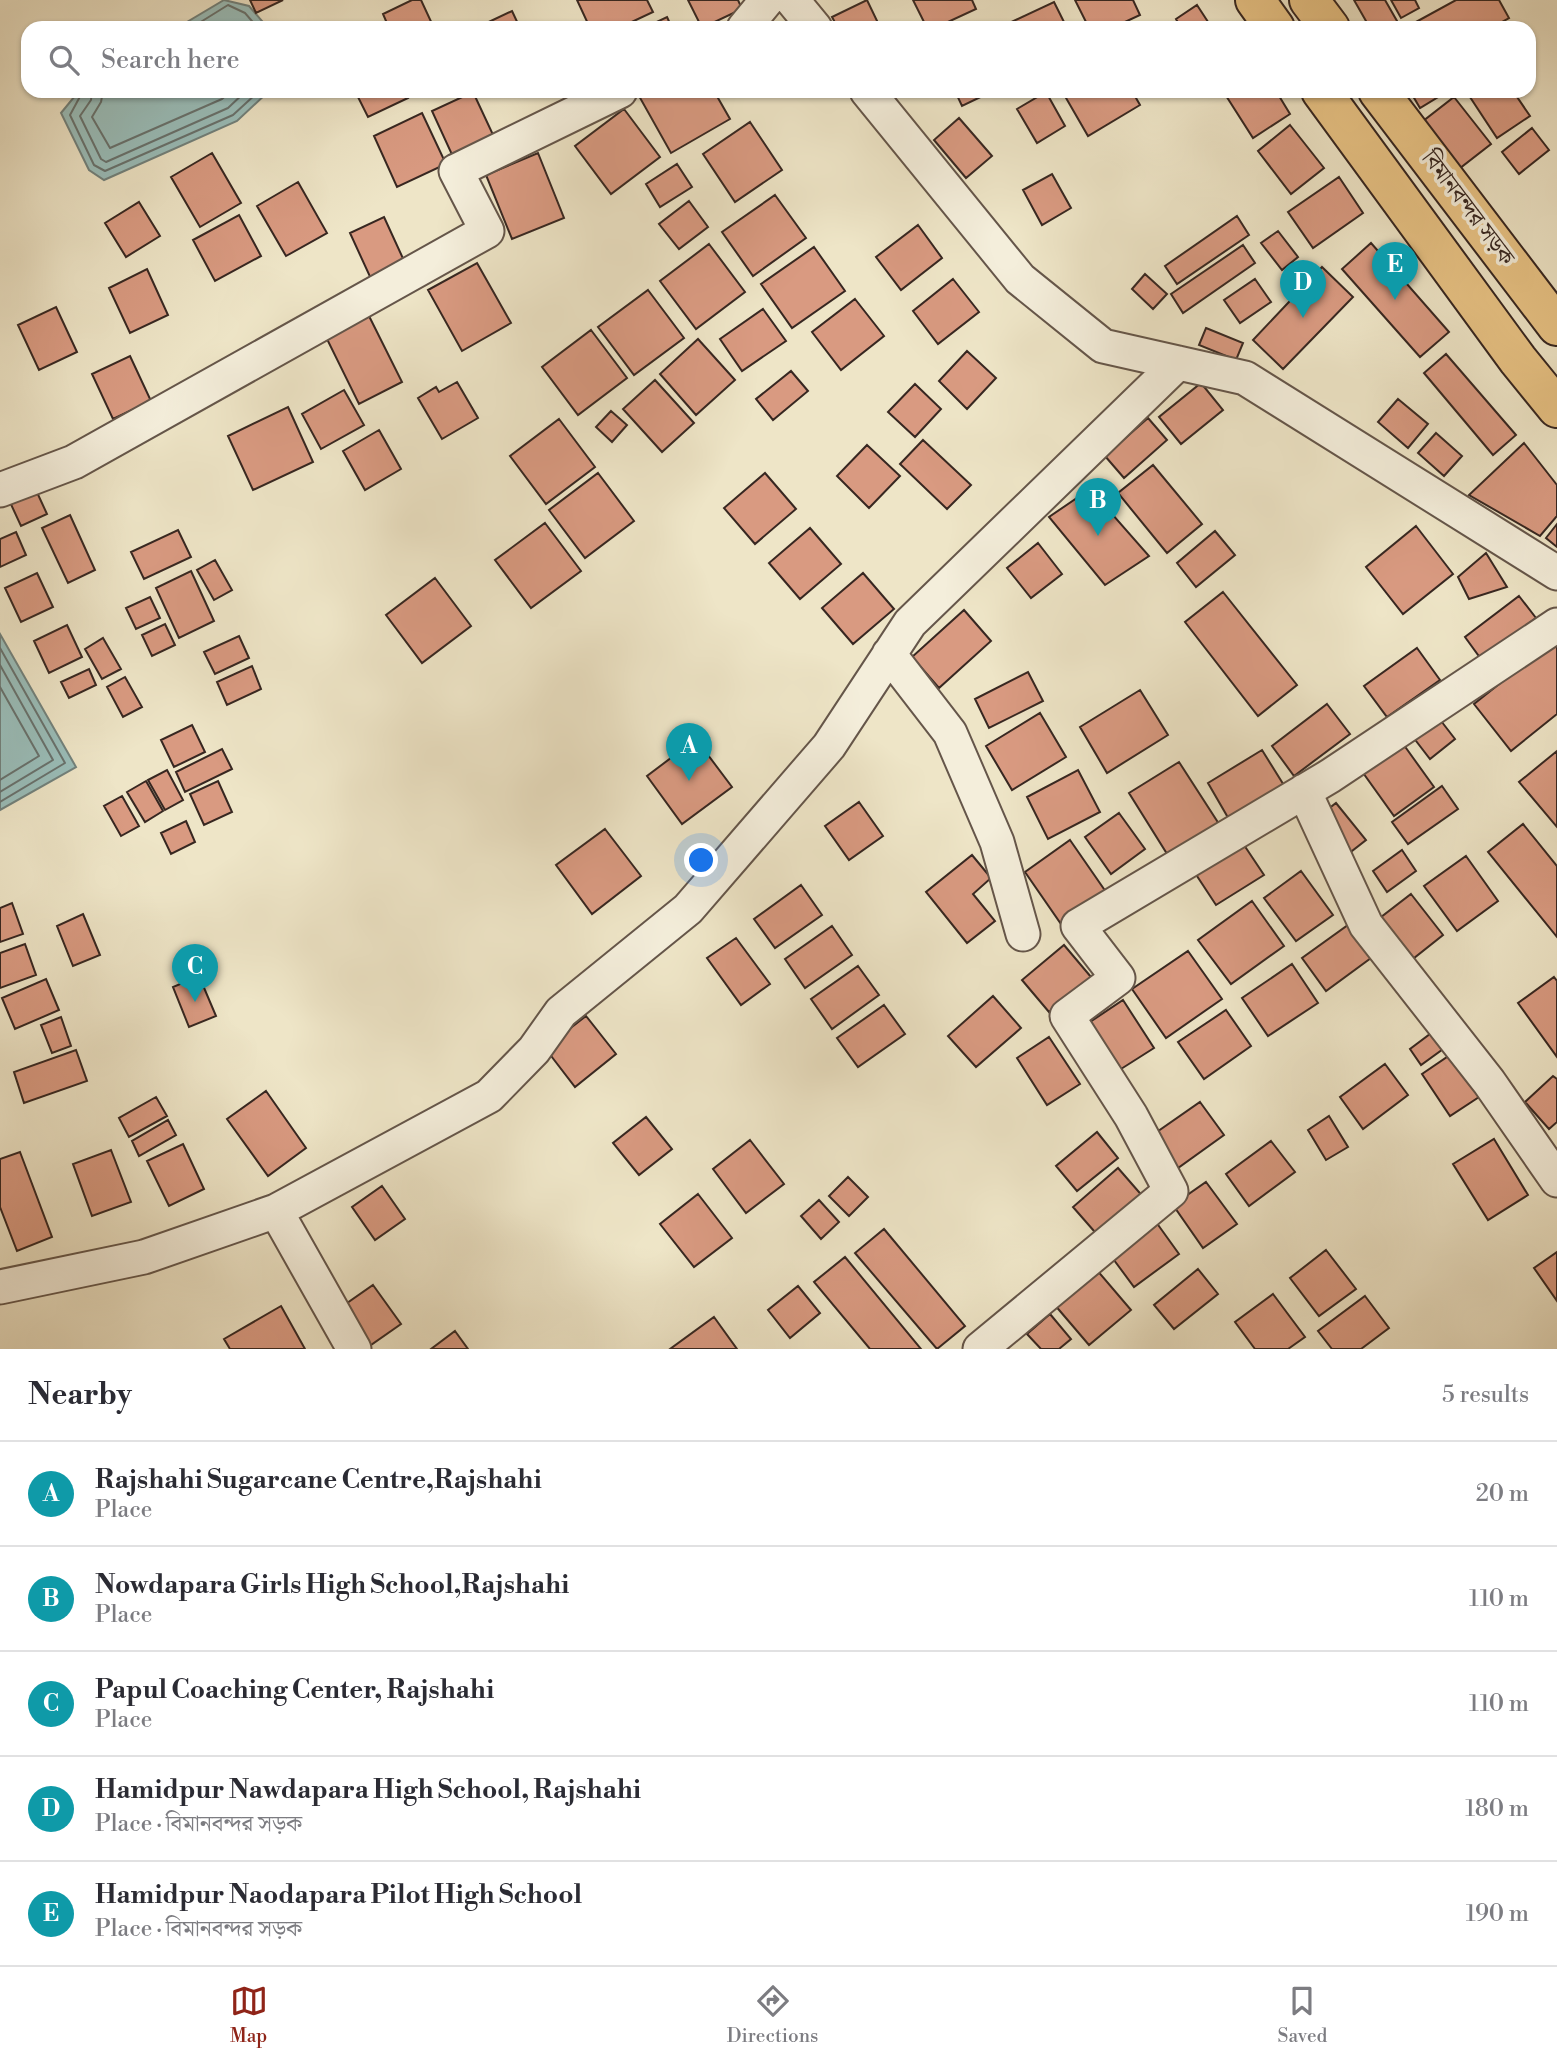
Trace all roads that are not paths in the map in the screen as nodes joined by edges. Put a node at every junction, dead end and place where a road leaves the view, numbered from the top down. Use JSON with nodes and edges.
{"nodes":[{"id":1,"x":767,"y":0,"type":"edge"},
{"id":2,"x":792,"y":0,"type":"edge"},
{"id":3,"x":1255,"y":0,"type":"edge"},
{"id":4,"x":1309,"y":0,"type":"edge"},
{"id":5,"x":750,"y":21,"type":"edge"},
{"id":6,"x":809,"y":21,"type":"edge"},
{"id":7,"x":1270,"y":21,"type":"edge"},
{"id":8,"x":1325,"y":21,"type":"edge"},
{"id":9,"x":606,"y":98,"type":"edge"},
{"id":10,"x":873,"y":98,"type":"edge"},
{"id":11,"x":1326,"y":98,"type":"edge"},
{"id":12,"x":1383,"y":98,"type":"edge"},
{"id":13,"x":1557,"y":326,"type":"edge"},
{"id":14,"x":1178,"y":363,"type":"junction"},
{"id":15,"x":1557,"y":408,"type":"edge"},
{"id":16,"x":0,"y":490,"type":"edge"},
{"id":17,"x":1557,"y":573,"type":"edge"},
{"id":18,"x":1557,"y":625,"type":"edge"},
{"id":19,"x":889,"y":654,"type":"junction"},
{"id":20,"x":1304,"y":791,"type":"junction"},
{"id":21,"x":1023,"y":934,"type":"dead end"},
{"id":22,"x":1557,"y":1180,"type":"edge"},
{"id":23,"x":276,"y":1212,"type":"junction"},
{"id":24,"x":0,"y":1287,"type":"edge"},
{"id":25,"x":354,"y":1349,"type":"edge"},
{"id":26,"x":980,"y":1349,"type":"edge"}],
"edges":[{"from":1,"to":5,"type":"street"},
{"from":2,"to":6,"type":"street"},
{"from":3,"to":7,"type":"main road"},
{"from":4,"to":8,"type":"main road"},
{"from":9,"to":16,"type":"street"},
{"from":10,"to":14,"type":"street"},
{"from":11,"to":15,"type":"main road"},
{"from":12,"to":13,"type":"main road","name":"বিমানবন্দর সড়ক"},
{"from":14,"to":17,"type":"street"},
{"from":14,"to":19,"type":"street"},
{"from":18,"to":20,"type":"street"},
{"from":19,"to":21,"type":"street"},
{"from":19,"to":23,"type":"street"},
{"from":20,"to":22,"type":"street"},
{"from":20,"to":26,"type":"street"},
{"from":23,"to":24,"type":"street"},
{"from":23,"to":25,"type":"street"}]}
